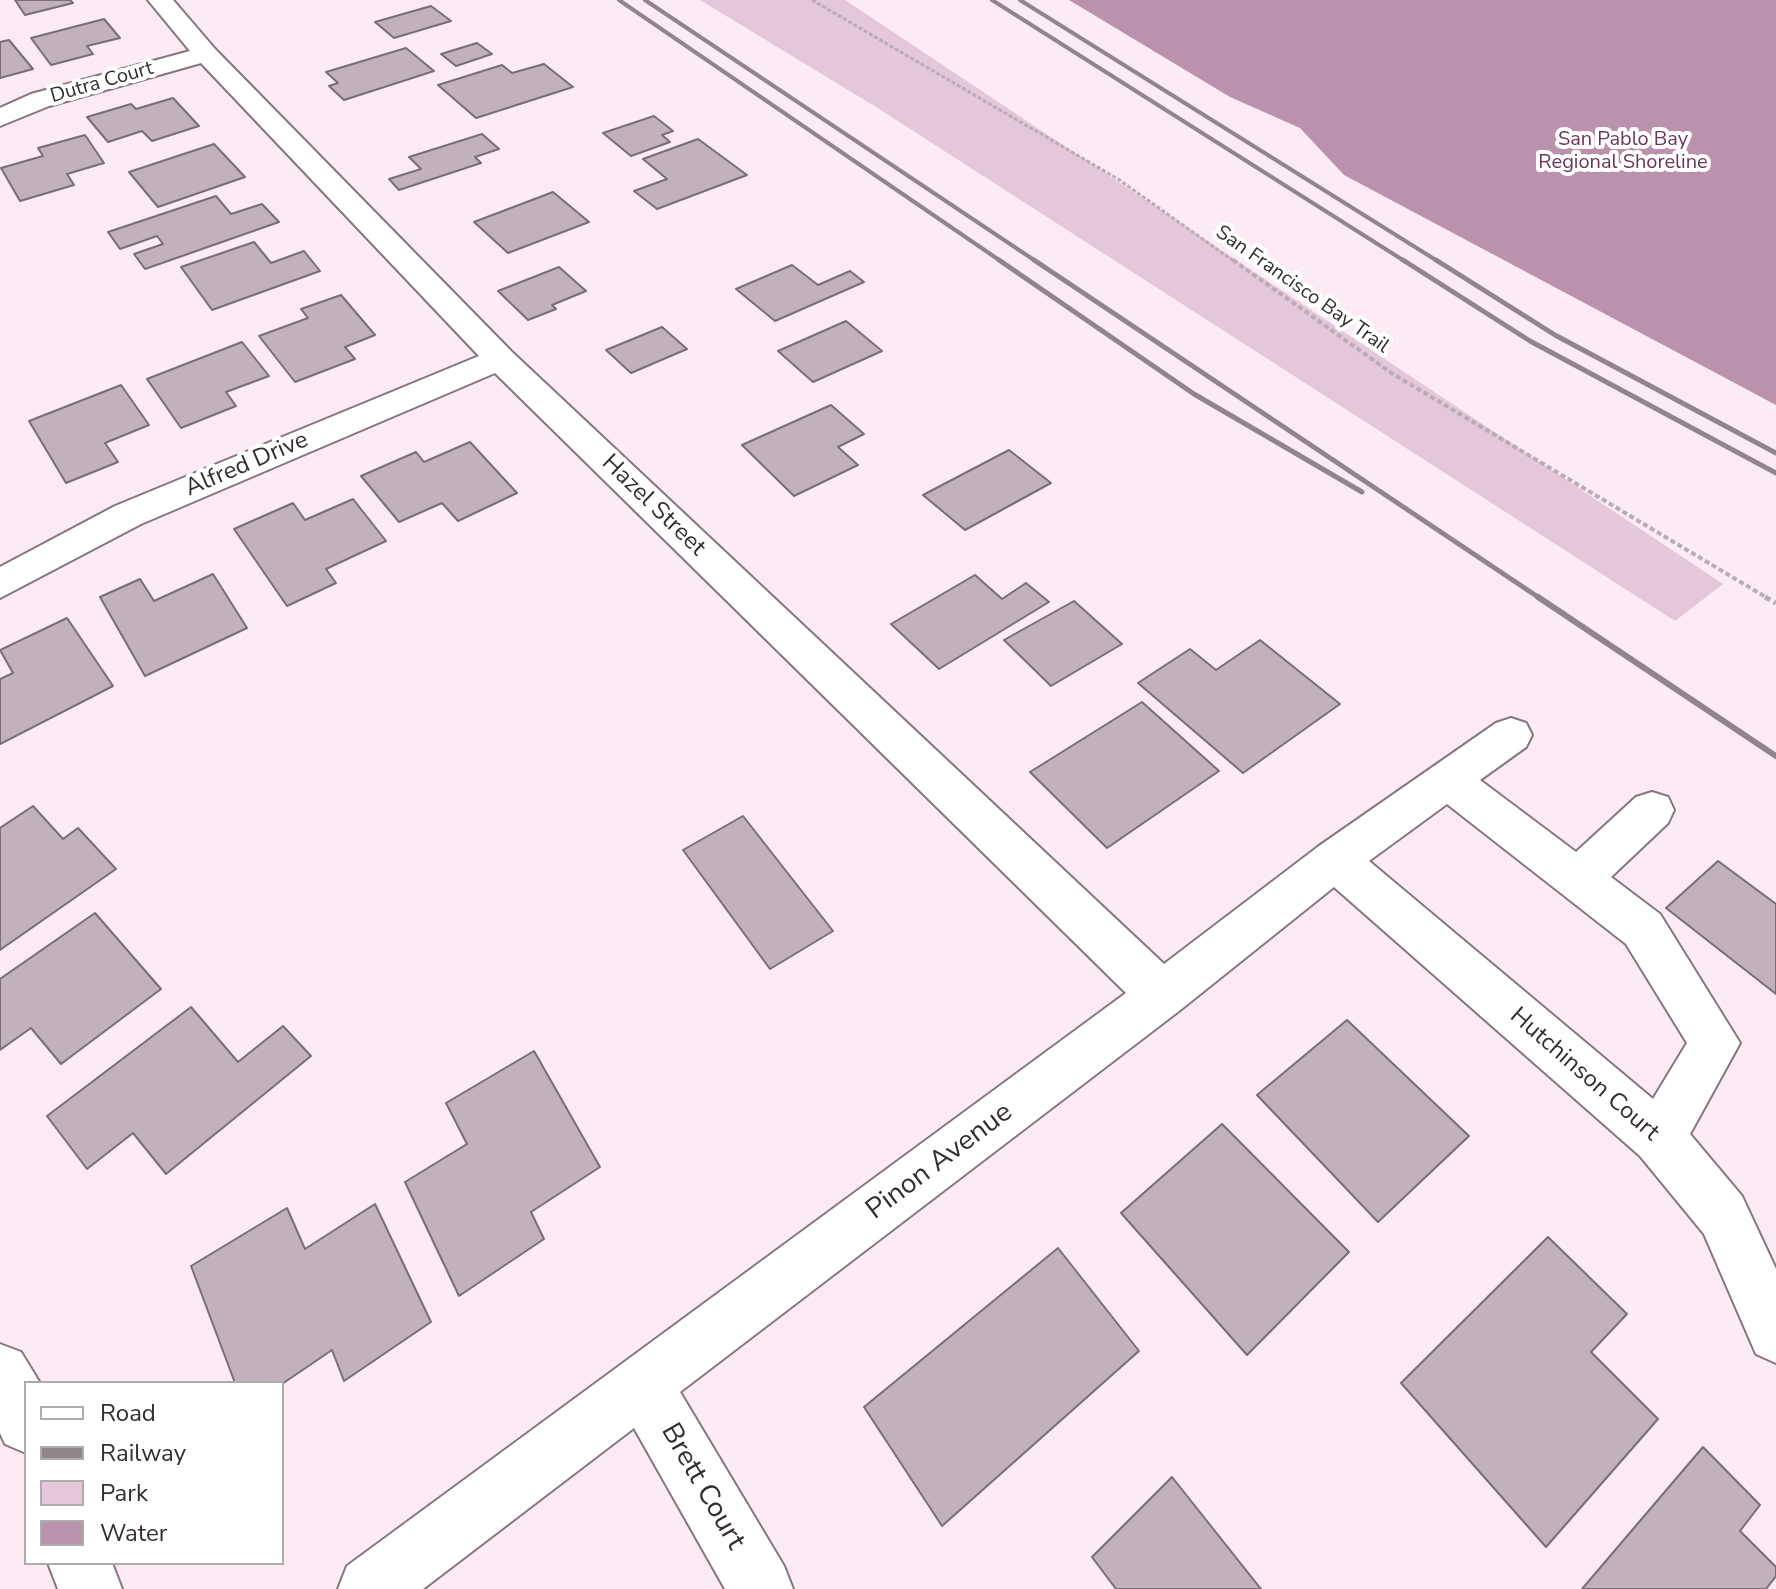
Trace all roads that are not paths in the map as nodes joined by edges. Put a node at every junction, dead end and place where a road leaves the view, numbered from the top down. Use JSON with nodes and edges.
{"nodes":[{"id":1,"x":160,"y":0,"type":"edge"},
{"id":2,"x":206,"y":54,"type":"junction"},
{"id":3,"x":0,"y":118,"type":"edge"},
{"id":4,"x":500,"y":359,"type":"junction"},
{"id":5,"x":0,"y":584,"type":"edge"},
{"id":6,"x":1511,"y":735,"type":"dead end"},
{"id":7,"x":1449,"y":781,"type":"junction"},
{"id":8,"x":1652,"y":810,"type":"dead end"},
{"id":9,"x":1335,"y":860,"type":"junction"},
{"id":10,"x":1578,"y":879,"type":"junction"},
{"id":11,"x":1162,"y":995,"type":"junction"},
{"id":12,"x":1659,"y":1138,"type":"junction"},
{"id":13,"x":1776,"y":1334,"type":"edge"},
{"id":14,"x":0,"y":1373,"type":"edge"},
{"id":15,"x":642,"y":1385,"type":"junction"},
{"id":16,"x":24,"y":1418,"type":"edge"},
{"id":17,"x":81,"y":1565,"type":"edge"},
{"id":18,"x":90,"y":1589,"type":"edge"},
{"id":19,"x":370,"y":1589,"type":"edge"},
{"id":20,"x":761,"y":1589,"type":"edge"}],
"edges":[{"from":1,"to":2,"type":"street","name":"Hazel Street"},
{"from":2,"to":3,"type":"street","name":"Dutra Court"},
{"from":2,"to":4,"type":"street","name":"Hazel Street"},
{"from":4,"to":5,"type":"street","name":"Alfred Drive"},
{"from":4,"to":11,"type":"street","name":"Hazel Street"},
{"from":6,"to":7,"type":"street","name":"Pinon Avenue"},
{"from":7,"to":9,"type":"street","name":"Pinon Avenue"},
{"from":7,"to":10,"type":"street"},
{"from":8,"to":10,"type":"street"},
{"from":9,"to":11,"type":"street","name":"Pinon Avenue"},
{"from":9,"to":12,"type":"street","name":"Hutchinson Court"},
{"from":10,"to":12,"type":"street"},
{"from":11,"to":15,"type":"street","name":"Pinon Avenue"},
{"from":12,"to":13,"type":"street","name":"Hutchinson Court"},
{"from":14,"to":16,"type":"street"},
{"from":15,"to":19,"type":"street","name":"Pinon Avenue"},
{"from":15,"to":20,"type":"street","name":"Brett Court"},
{"from":17,"to":18,"type":"street"}]}
